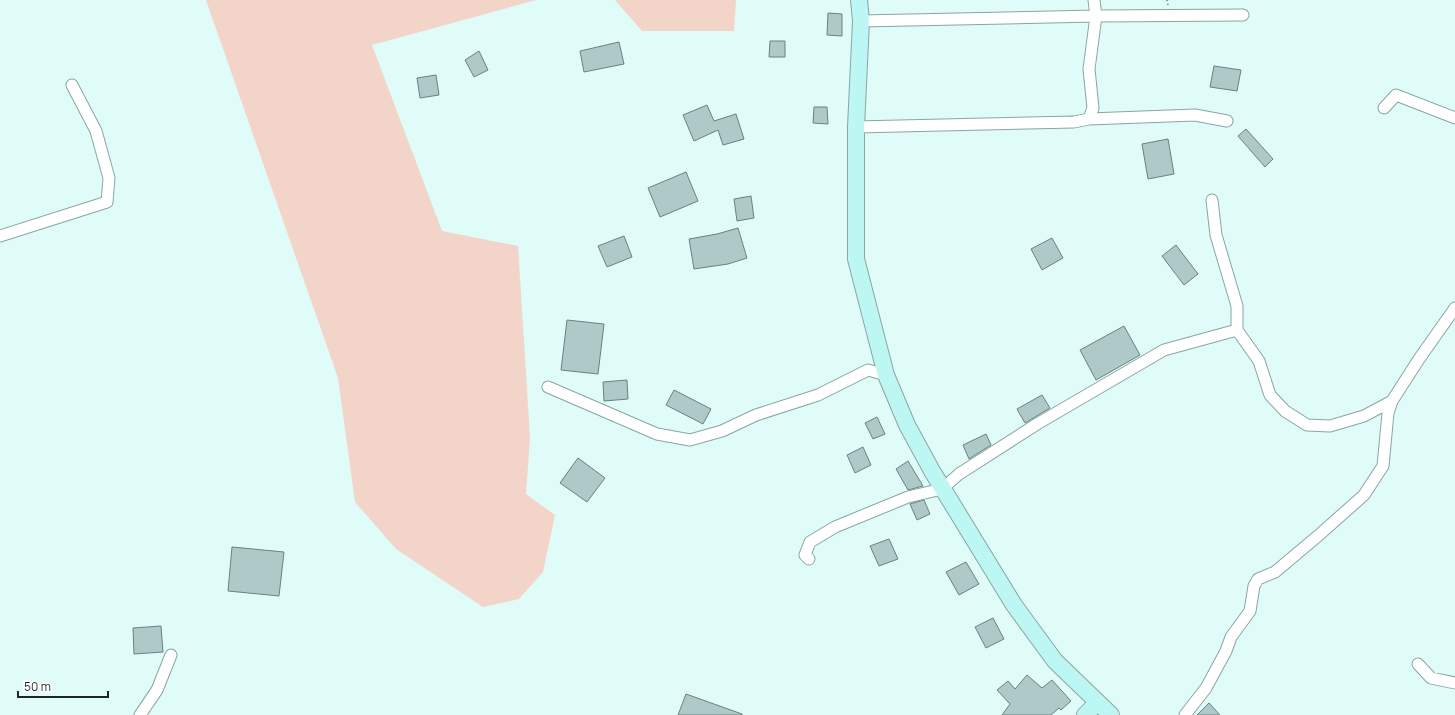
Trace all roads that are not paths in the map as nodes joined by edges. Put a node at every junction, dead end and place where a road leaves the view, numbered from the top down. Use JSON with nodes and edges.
{"nodes":[{"id":1,"x":859,"y":0,"type":"edge"},
{"id":2,"x":1094,"y":0,"type":"edge"},
{"id":3,"x":1243,"y":15,"type":"dead end"},
{"id":4,"x":1096,"y":16,"type":"junction"},
{"id":5,"x":860,"y":21,"type":"junction"},
{"id":6,"x":72,"y":85,"type":"dead end"},
{"id":7,"x":1384,"y":108,"type":"dead end"},
{"id":8,"x":1455,"y":118,"type":"edge"},
{"id":9,"x":1090,"y":119,"type":"junction"},
{"id":10,"x":1227,"y":121,"type":"dead end"},
{"id":11,"x":856,"y":127,"type":"junction"},
{"id":12,"x":1212,"y":200,"type":"dead end"},
{"id":13,"x":0,"y":236,"type":"edge"},
{"id":14,"x":1455,"y":308,"type":"edge"},
{"id":15,"x":1237,"y":330,"type":"junction"},
{"id":16,"x":886,"y":375,"type":"junction"},
{"id":17,"x":548,"y":387,"type":"dead end"},
{"id":18,"x":1392,"y":402,"type":"junction"},
{"id":19,"x":942,"y":489,"type":"junction"},
{"id":20,"x":808,"y":559,"type":"dead end"},
{"id":21,"x":171,"y":655,"type":"dead end"},
{"id":22,"x":1418,"y":664,"type":"dead end"},
{"id":23,"x":1455,"y":683,"type":"edge"},
{"id":24,"x":1097,"y":703,"type":"junction"},
{"id":25,"x":140,"y":715,"type":"edge"},
{"id":26,"x":1085,"y":715,"type":"edge"},
{"id":27,"x":1111,"y":715,"type":"edge"},
{"id":28,"x":1185,"y":715,"type":"edge"}],
"edges":[{"from":1,"to":5,"type":"street"},
{"from":2,"to":4,"type":"street"},
{"from":3,"to":4,"type":"street"},
{"from":4,"to":5,"type":"street"},
{"from":4,"to":9,"type":"street"},
{"from":5,"to":11,"type":"street"},
{"from":6,"to":13,"type":"street"},
{"from":7,"to":8,"type":"street"},
{"from":9,"to":10,"type":"street"},
{"from":9,"to":11,"type":"street"},
{"from":11,"to":16,"type":"street"},
{"from":12,"to":15,"type":"street"},
{"from":14,"to":18,"type":"street"},
{"from":15,"to":18,"type":"street"},
{"from":15,"to":19,"type":"street"},
{"from":16,"to":17,"type":"street"},
{"from":16,"to":19,"type":"street"},
{"from":18,"to":28,"type":"street"},
{"from":19,"to":20,"type":"street"},
{"from":19,"to":24,"type":"street"},
{"from":21,"to":25,"type":"street"},
{"from":22,"to":23,"type":"street"},
{"from":24,"to":26,"type":"street"},
{"from":24,"to":27,"type":"street"}]}
